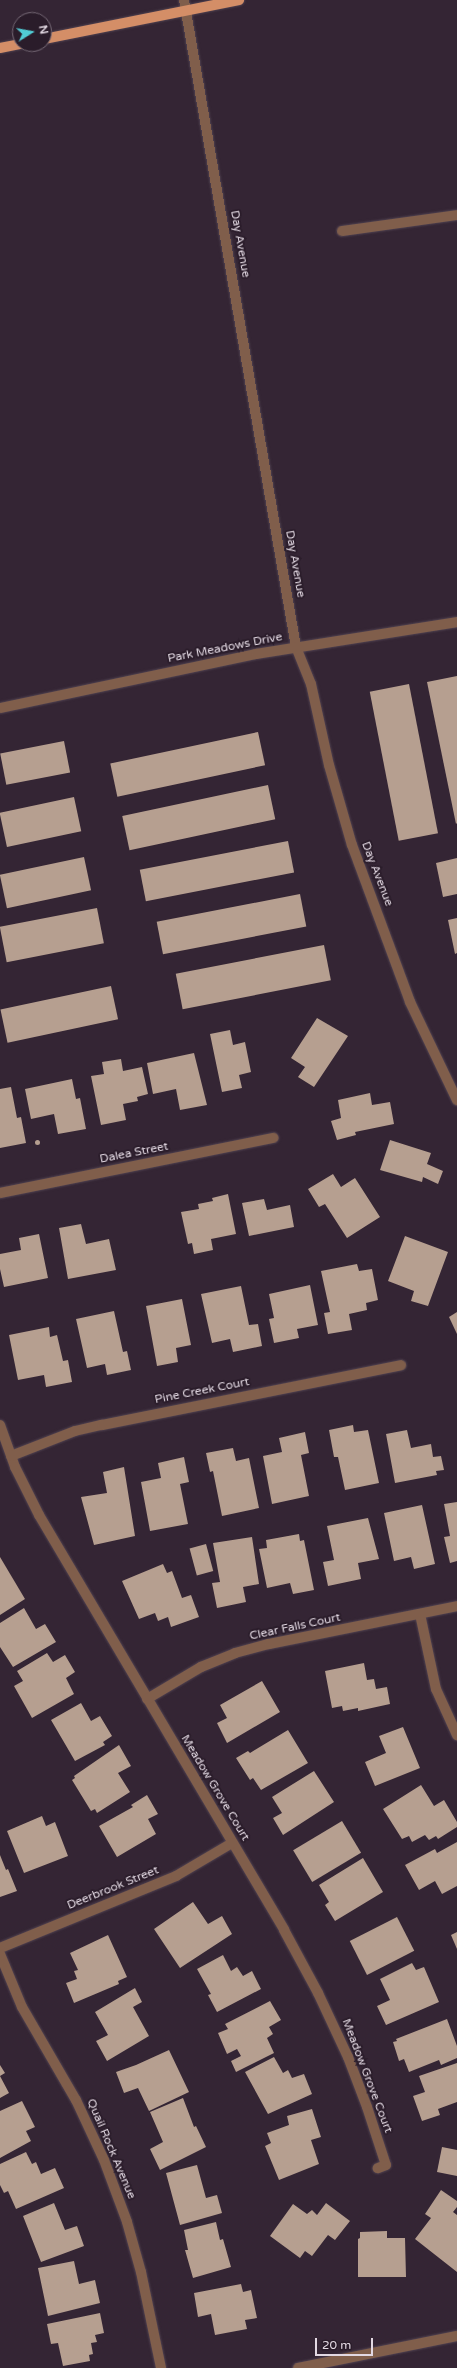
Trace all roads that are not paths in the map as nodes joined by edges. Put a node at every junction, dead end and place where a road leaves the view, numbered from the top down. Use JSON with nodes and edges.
{"nodes":[{"id":1,"x":239,"y":0,"type":"edge"},
{"id":2,"x":185,"y":5,"type":"edge"},
{"id":3,"x":52,"y":37,"type":"edge"},
{"id":4,"x":12,"y":46,"type":"edge"},
{"id":5,"x":0,"y":48,"type":"edge"},
{"id":6,"x":457,"y":215,"type":"edge"},
{"id":7,"x":342,"y":231,"type":"dead end"},
{"id":8,"x":457,"y":622,"type":"edge"},
{"id":9,"x":296,"y":647,"type":"junction"},
{"id":10,"x":0,"y":708,"type":"edge"},
{"id":11,"x":457,"y":1100,"type":"edge"},
{"id":12,"x":274,"y":1138,"type":"dead end"},
{"id":13,"x":0,"y":1193,"type":"edge"},
{"id":14,"x":401,"y":1365,"type":"dead end"},
{"id":15,"x":0,"y":1426,"type":"edge"},
{"id":16,"x":11,"y":1456,"type":"junction"},
{"id":17,"x":457,"y":1606,"type":"edge"},
{"id":18,"x":420,"y":1614,"type":"junction"},
{"id":19,"x":147,"y":1699,"type":"junction"},
{"id":20,"x":457,"y":1735,"type":"edge"},
{"id":21,"x":232,"y":1843,"type":"junction"},
{"id":22,"x":0,"y":1948,"type":"edge"},
{"id":23,"x":0,"y":1954,"type":"edge"},
{"id":24,"x":378,"y":2168,"type":"dead end"},
{"id":25,"x":457,"y":2336,"type":"edge"},
{"id":26,"x":161,"y":2368,"type":"edge"},
{"id":27,"x":298,"y":2368,"type":"edge"}],
"edges":[{"from":1,"to":2,"type":"main road"},
{"from":2,"to":3,"type":"main road"},
{"from":2,"to":9,"type":"street","name":"Day Avenue"},
{"from":4,"to":5,"type":"main road"},
{"from":6,"to":7,"type":"street"},
{"from":8,"to":9,"type":"street","name":"Park Meadows Drive"},
{"from":9,"to":10,"type":"street","name":"Park Meadows Drive"},
{"from":9,"to":11,"type":"street","name":"Day Avenue"},
{"from":12,"to":13,"type":"street","name":"Dalea Street"},
{"from":14,"to":16,"type":"street","name":"Pine Creek Court"},
{"from":15,"to":16,"type":"street","name":"Meadow Grove Court"},
{"from":16,"to":19,"type":"street","name":"Meadow Grove Court"},
{"from":17,"to":18,"type":"street","name":"Clear Falls Court"},
{"from":18,"to":19,"type":"street","name":"Clear Falls Court"},
{"from":18,"to":20,"type":"street"},
{"from":19,"to":21,"type":"street","name":"Meadow Grove Court"},
{"from":21,"to":22,"type":"street","name":"Deerbrook Street"},
{"from":21,"to":24,"type":"street","name":"Meadow Grove Court"},
{"from":23,"to":26,"type":"street","name":"Quail Rock Avenue"},
{"from":25,"to":27,"type":"street"}]}
